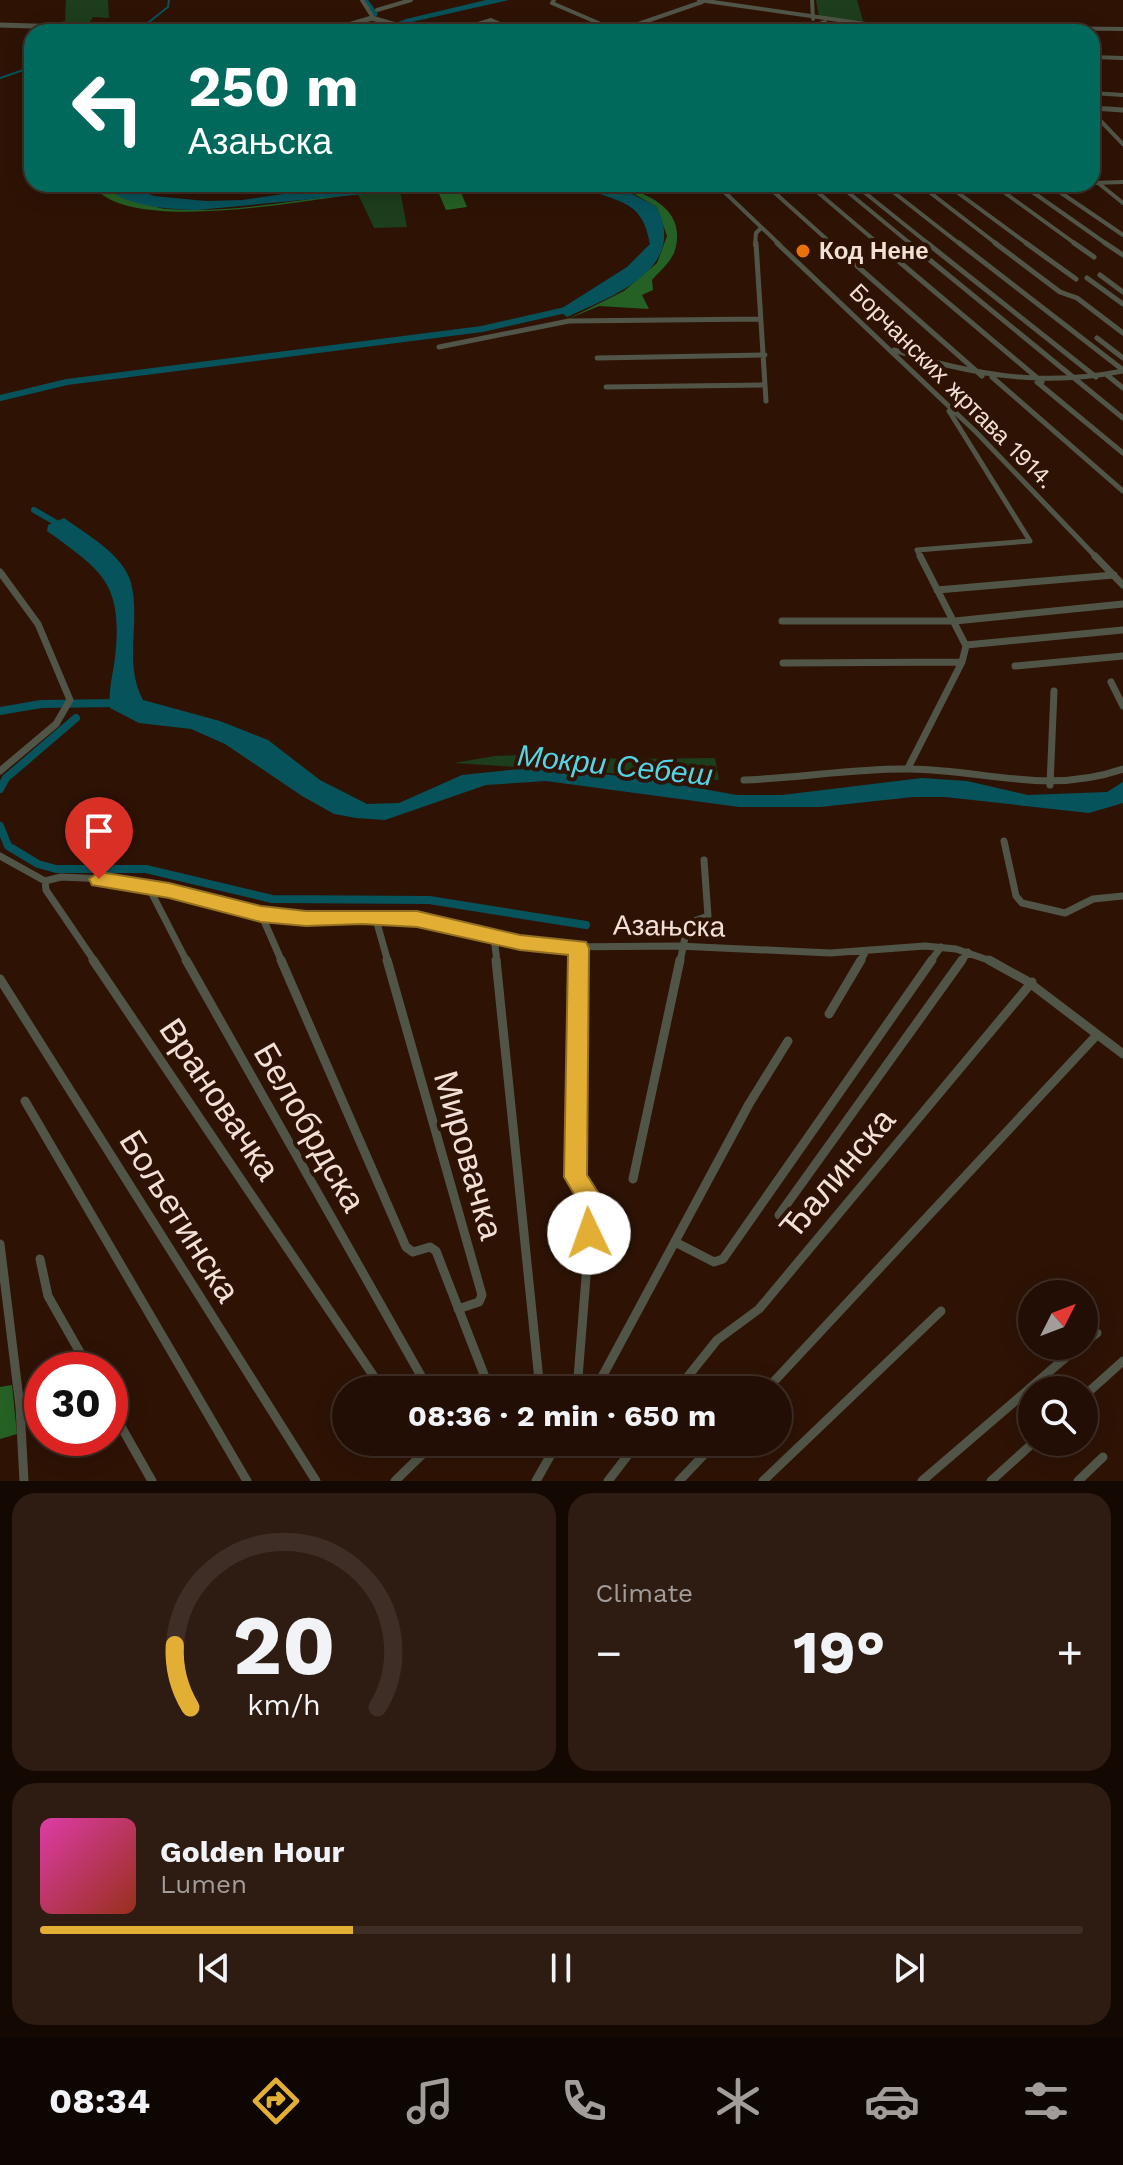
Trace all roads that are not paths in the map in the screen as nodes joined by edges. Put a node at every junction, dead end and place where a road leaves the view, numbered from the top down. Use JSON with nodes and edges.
{"nodes":[{"id":1,"x":362,"y":0,"type":"edge"},
{"id":2,"x":411,"y":0,"type":"edge"},
{"id":3,"x":701,"y":0,"type":"edge"},
{"id":4,"x":812,"y":0,"type":"edge"},
{"id":5,"x":554,"y":2,"type":"edge"},
{"id":6,"x":374,"y":13,"type":"junction"},
{"id":7,"x":813,"y":19,"type":"junction"},
{"id":8,"x":828,"y":21,"type":"junction"},
{"id":9,"x":343,"y":24,"type":"edge"},
{"id":10,"x":400,"y":24,"type":"edge"},
{"id":11,"x":600,"y":24,"type":"edge"},
{"id":12,"x":638,"y":24,"type":"edge"},
{"id":13,"x":820,"y":24,"type":"edge"},
{"id":14,"x":858,"y":24,"type":"edge"},
{"id":15,"x":24,"y":26,"type":"edge"},
{"id":16,"x":0,"y":27,"type":"edge"},
{"id":17,"x":1100,"y":29,"type":"edge"},
{"id":18,"x":1123,"y":29,"type":"edge"},
{"id":19,"x":1100,"y":57,"type":"edge"},
{"id":20,"x":1123,"y":58,"type":"edge"},
{"id":21,"x":1100,"y":94,"type":"edge"},
{"id":22,"x":1123,"y":95,"type":"edge"},
{"id":23,"x":1100,"y":110,"type":"edge"},
{"id":24,"x":1123,"y":110,"type":"edge"},
{"id":25,"x":1100,"y":119,"type":"edge"},
{"id":26,"x":1123,"y":144,"type":"edge"},
{"id":27,"x":1100,"y":182,"type":"edge"},
{"id":28,"x":1121,"y":184,"type":"edge"},
{"id":29,"x":1100,"y":187,"type":"edge"},
{"id":30,"x":724,"y":192,"type":"edge"},
{"id":31,"x":774,"y":192,"type":"edge"},
{"id":32,"x":817,"y":192,"type":"edge"},
{"id":33,"x":848,"y":192,"type":"edge"},
{"id":34,"x":864,"y":192,"type":"edge"},
{"id":35,"x":893,"y":192,"type":"edge"},
{"id":36,"x":929,"y":192,"type":"edge"},
{"id":37,"x":957,"y":192,"type":"edge"},
{"id":38,"x":1004,"y":192,"type":"edge"},
{"id":39,"x":1033,"y":192,"type":"edge"},
{"id":40,"x":1060,"y":192,"type":"edge"},
{"id":41,"x":1123,"y":203,"type":"edge"},
{"id":42,"x":761,"y":228,"type":"junction"},
{"id":43,"x":1123,"y":235,"type":"edge"},
{"id":44,"x":1123,"y":255,"type":"edge"},
{"id":45,"x":1094,"y":257,"type":"dead end"},
{"id":46,"x":1100,"y":275,"type":"dead end"},
{"id":47,"x":1087,"y":278,"type":"dead end"},
{"id":48,"x":1076,"y":279,"type":"dead end"},
{"id":49,"x":1123,"y":292,"type":"edge"},
{"id":50,"x":1123,"y":304,"type":"edge"},
{"id":51,"x":760,"y":319,"type":"junction"},
{"id":52,"x":1123,"y":333,"type":"edge"},
{"id":53,"x":1097,"y":338,"type":"dead end"},
{"id":54,"x":439,"y":347,"type":"dead end"},
{"id":55,"x":891,"y":349,"type":"junction"},
{"id":56,"x":765,"y":355,"type":"junction"},
{"id":57,"x":597,"y":358,"type":"dead end"},
{"id":58,"x":1123,"y":358,"type":"edge"},
{"id":59,"x":1123,"y":371,"type":"edge"},
{"id":60,"x":1107,"y":375,"type":"junction"},
{"id":61,"x":982,"y":376,"type":"junction"},
{"id":62,"x":992,"y":377,"type":"junction"},
{"id":63,"x":1096,"y":377,"type":"junction"},
{"id":64,"x":1076,"y":380,"type":"junction"},
{"id":65,"x":1040,"y":382,"type":"junction"},
{"id":66,"x":765,"y":385,"type":"junction"},
{"id":67,"x":606,"y":387,"type":"dead end"},
{"id":68,"x":1123,"y":388,"type":"edge"},
{"id":69,"x":766,"y":401,"type":"dead end"},
{"id":70,"x":945,"y":404,"type":"junction"},
{"id":71,"x":1123,"y":418,"type":"edge"},
{"id":72,"x":1123,"y":453,"type":"edge"},
{"id":73,"x":1123,"y":491,"type":"edge"},
{"id":74,"x":0,"y":572,"type":"edge"},
{"id":75,"x":1114,"y":575,"type":"junction"},
{"id":76,"x":1123,"y":585,"type":"edge"},
{"id":77,"x":937,"y":590,"type":"junction"},
{"id":78,"x":1123,"y":604,"type":"edge"},
{"id":79,"x":782,"y":621,"type":"dead end"},
{"id":80,"x":955,"y":621,"type":"junction"},
{"id":81,"x":1123,"y":630,"type":"edge"},
{"id":82,"x":966,"y":645,"type":"junction"},
{"id":83,"x":1123,"y":656,"type":"edge"},
{"id":84,"x":962,"y":662,"type":"junction"},
{"id":85,"x":783,"y":663,"type":"dead end"},
{"id":86,"x":1015,"y":666,"type":"dead end"},
{"id":87,"x":1111,"y":682,"type":"dead end"},
{"id":88,"x":1054,"y":691,"type":"dead end"},
{"id":89,"x":1123,"y":706,"type":"edge"},
{"id":90,"x":908,"y":768,"type":"junction"},
{"id":91,"x":1123,"y":769,"type":"edge"},
{"id":92,"x":0,"y":771,"type":"edge"},
{"id":93,"x":744,"y":780,"type":"dead end"},
{"id":94,"x":1050,"y":785,"type":"junction"},
{"id":95,"x":1004,"y":841,"type":"dead end"},
{"id":96,"x":0,"y":856,"type":"edge"},
{"id":97,"x":704,"y":860,"type":"dead end"},
{"id":98,"x":45,"y":881,"type":"junction"},
{"id":99,"x":149,"y":888,"type":"junction"},
{"id":100,"x":1123,"y":896,"type":"edge"},
{"id":101,"x":261,"y":914,"type":"junction"},
{"id":102,"x":375,"y":916,"type":"junction"},
{"id":103,"x":494,"y":937,"type":"junction"},
{"id":104,"x":682,"y":946,"type":"junction"},
{"id":105,"x":941,"y":947,"type":"junction"},
{"id":106,"x":579,"y":948,"type":"junction"},
{"id":107,"x":866,"y":951,"type":"junction"},
{"id":108,"x":968,"y":952,"type":"junction"},
{"id":109,"x":0,"y":979,"type":"edge"},
{"id":110,"x":1032,"y":982,"type":"junction"},
{"id":111,"x":829,"y":1014,"type":"dead end"},
{"id":112,"x":1094,"y":1038,"type":"junction"},
{"id":113,"x":788,"y":1041,"type":"dead end"},
{"id":114,"x":1123,"y":1054,"type":"edge"},
{"id":115,"x":25,"y":1101,"type":"dead end"},
{"id":116,"x":633,"y":1179,"type":"dead end"},
{"id":117,"x":779,"y":1215,"type":"dead end"},
{"id":118,"x":675,"y":1242,"type":"junction"},
{"id":119,"x":0,"y":1244,"type":"edge"},
{"id":120,"x":40,"y":1259,"type":"dead end"},
{"id":121,"x":458,"y":1309,"type":"junction"},
{"id":122,"x":941,"y":1311,"type":"dead end"},
{"id":123,"x":80,"y":1352,"type":"edge"},
{"id":124,"x":1063,"y":1360,"type":"edge"},
{"id":125,"x":1123,"y":1361,"type":"edge"},
{"id":126,"x":374,"y":1376,"type":"edge"},
{"id":127,"x":421,"y":1376,"type":"edge"},
{"id":128,"x":484,"y":1376,"type":"edge"},
{"id":129,"x":539,"y":1376,"type":"edge"},
{"id":130,"x":578,"y":1376,"type":"edge"},
{"id":131,"x":603,"y":1376,"type":"edge"},
{"id":132,"x":689,"y":1376,"type":"edge"},
{"id":133,"x":779,"y":1376,"type":"edge"},
{"id":134,"x":1098,"y":1383,"type":"edge"},
{"id":135,"x":128,"y":1439,"type":"edge"},
{"id":136,"x":414,"y":1456,"type":"edge"},
{"id":137,"x":550,"y":1456,"type":"edge"},
{"id":138,"x":627,"y":1456,"type":"edge"},
{"id":139,"x":703,"y":1456,"type":"edge"},
{"id":140,"x":1019,"y":1456,"type":"edge"},
{"id":141,"x":1103,"y":1457,"type":"dead end"},
{"id":142,"x":24,"y":1481,"type":"edge"},
{"id":143,"x":152,"y":1481,"type":"edge"},
{"id":144,"x":247,"y":1481,"type":"edge"},
{"id":145,"x":316,"y":1481,"type":"edge"},
{"id":146,"x":395,"y":1481,"type":"edge"},
{"id":147,"x":536,"y":1481,"type":"edge"},
{"id":148,"x":608,"y":1481,"type":"edge"},
{"id":149,"x":679,"y":1481,"type":"edge"},
{"id":150,"x":763,"y":1481,"type":"edge"},
{"id":151,"x":922,"y":1481,"type":"edge"},
{"id":152,"x":991,"y":1481,"type":"edge"},
{"id":153,"x":1078,"y":1481,"type":"edge"}],
"edges":[{"from":1,"to":6,"type":"street"},
{"from":2,"to":6,"type":"street"},
{"from":3,"to":7,"type":"street"},
{"from":3,"to":12,"type":"street"},
{"from":4,"to":7,"type":"street"},
{"from":5,"to":11,"type":"street"},
{"from":6,"to":9,"type":"street"},
{"from":6,"to":10,"type":"street"},
{"from":7,"to":8,"type":"street"},
{"from":8,"to":13,"type":"street"},
{"from":8,"to":14,"type":"street"},
{"from":15,"to":16,"type":"street"},
{"from":17,"to":18,"type":"street"},
{"from":19,"to":20,"type":"street"},
{"from":21,"to":22,"type":"street"},
{"from":23,"to":24,"type":"street"},
{"from":25,"to":26,"type":"street"},
{"from":27,"to":28,"type":"street"},
{"from":29,"to":41,"type":"street"},
{"from":30,"to":42,"type":"street","name":"Борчанских жртава 1914."},
{"from":31,"to":61,"type":"street"},
{"from":32,"to":65,"type":"street"},
{"from":33,"to":64,"type":"street"},
{"from":34,"to":63,"type":"street"},
{"from":35,"to":59,"type":"street"},
{"from":36,"to":52,"type":"street"},
{"from":37,"to":48,"type":"street"},
{"from":38,"to":45,"type":"street"},
{"from":39,"to":44,"type":"street"},
{"from":40,"to":43,"type":"street"},
{"from":42,"to":51,"type":"street"},
{"from":42,"to":55,"type":"street","name":"Борчанских жртава 1914."},
{"from":46,"to":49,"type":"street"},
{"from":47,"to":50,"type":"street"},
{"from":51,"to":54,"type":"street"},
{"from":51,"to":56,"type":"street"},
{"from":53,"to":58,"type":"street"},
{"from":55,"to":61,"type":"street"},
{"from":55,"to":70,"type":"street","name":"Борчанских жртава 1914."},
{"from":56,"to":57,"type":"street"},
{"from":56,"to":66,"type":"street"},
{"from":59,"to":60,"type":"street"},
{"from":60,"to":63,"type":"street"},
{"from":60,"to":68,"type":"street"},
{"from":61,"to":62,"type":"street"},
{"from":62,"to":65,"type":"street"},
{"from":62,"to":73,"type":"street"},
{"from":63,"to":64,"type":"street"},
{"from":64,"to":65,"type":"street"},
{"from":64,"to":71,"type":"street"},
{"from":65,"to":72,"type":"street"},
{"from":66,"to":67,"type":"street"},
{"from":66,"to":69,"type":"street"},
{"from":70,"to":75,"type":"street","name":"Борчанских жртава 1914."},
{"from":70,"to":77,"type":"street"},
{"from":74,"to":92,"type":"street"},
{"from":75,"to":76,"type":"street","name":"Борчанских жртава 1914."},
{"from":75,"to":77,"type":"street"},
{"from":77,"to":80,"type":"street"},
{"from":78,"to":80,"type":"street"},
{"from":79,"to":80,"type":"street"},
{"from":80,"to":82,"type":"street"},
{"from":81,"to":82,"type":"street"},
{"from":82,"to":84,"type":"street"},
{"from":83,"to":86,"type":"street"},
{"from":84,"to":85,"type":"street"},
{"from":84,"to":90,"type":"street"},
{"from":87,"to":89,"type":"street"},
{"from":88,"to":94,"type":"street"},
{"from":90,"to":93,"type":"street"},
{"from":90,"to":94,"type":"street"},
{"from":91,"to":94,"type":"street"},
{"from":95,"to":100,"type":"street"},
{"from":96,"to":98,"type":"street"},
{"from":97,"to":104,"type":"street"},
{"from":98,"to":99,"type":"street","name":"Азањска"},
{"from":98,"to":126,"type":"street","name":"Врановачка"},
{"from":99,"to":101,"type":"street","name":"Азањска"},
{"from":99,"to":127,"type":"street","name":"Белобрдска"},
{"from":101,"to":102,"type":"street","name":"Азањска"},
{"from":101,"to":121,"type":"street"},
{"from":102,"to":103,"type":"street","name":"Азањска"},
{"from":102,"to":121,"type":"street","name":"Мировачка"},
{"from":103,"to":106,"type":"street","name":"Азањска"},
{"from":103,"to":129,"type":"street"},
{"from":104,"to":106,"type":"street","name":"Азањска"},
{"from":104,"to":107,"type":"street","name":"Азањска"},
{"from":104,"to":116,"type":"street"},
{"from":105,"to":107,"type":"street","name":"Азањска"},
{"from":105,"to":108,"type":"street","name":"Азањска"},
{"from":105,"to":118,"type":"street"},
{"from":106,"to":130,"type":"street"},
{"from":107,"to":111,"type":"street"},
{"from":108,"to":110,"type":"street","name":"Азањска"},
{"from":108,"to":117,"type":"street"},
{"from":109,"to":145,"type":"street","name":"Бољетинска"},
{"from":110,"to":112,"type":"street","name":"Азањска"},
{"from":110,"to":132,"type":"street","name":"Ђалинска"},
{"from":112,"to":114,"type":"street","name":"Азањска"},
{"from":112,"to":133,"type":"street"},
{"from":113,"to":118,"type":"street"},
{"from":115,"to":144,"type":"street"},
{"from":118,"to":131,"type":"street"},
{"from":119,"to":142,"type":"street"},
{"from":120,"to":123,"type":"street"},
{"from":121,"to":128,"type":"street"},
{"from":122,"to":150,"type":"street"},
{"from":124,"to":151,"type":"street"},
{"from":125,"to":134,"type":"street"},
{"from":135,"to":143,"type":"street"},
{"from":136,"to":146,"type":"street"},
{"from":137,"to":147,"type":"street"},
{"from":138,"to":148,"type":"street"},
{"from":139,"to":149,"type":"street"},
{"from":140,"to":152,"type":"street"},
{"from":141,"to":153,"type":"street"}]}
